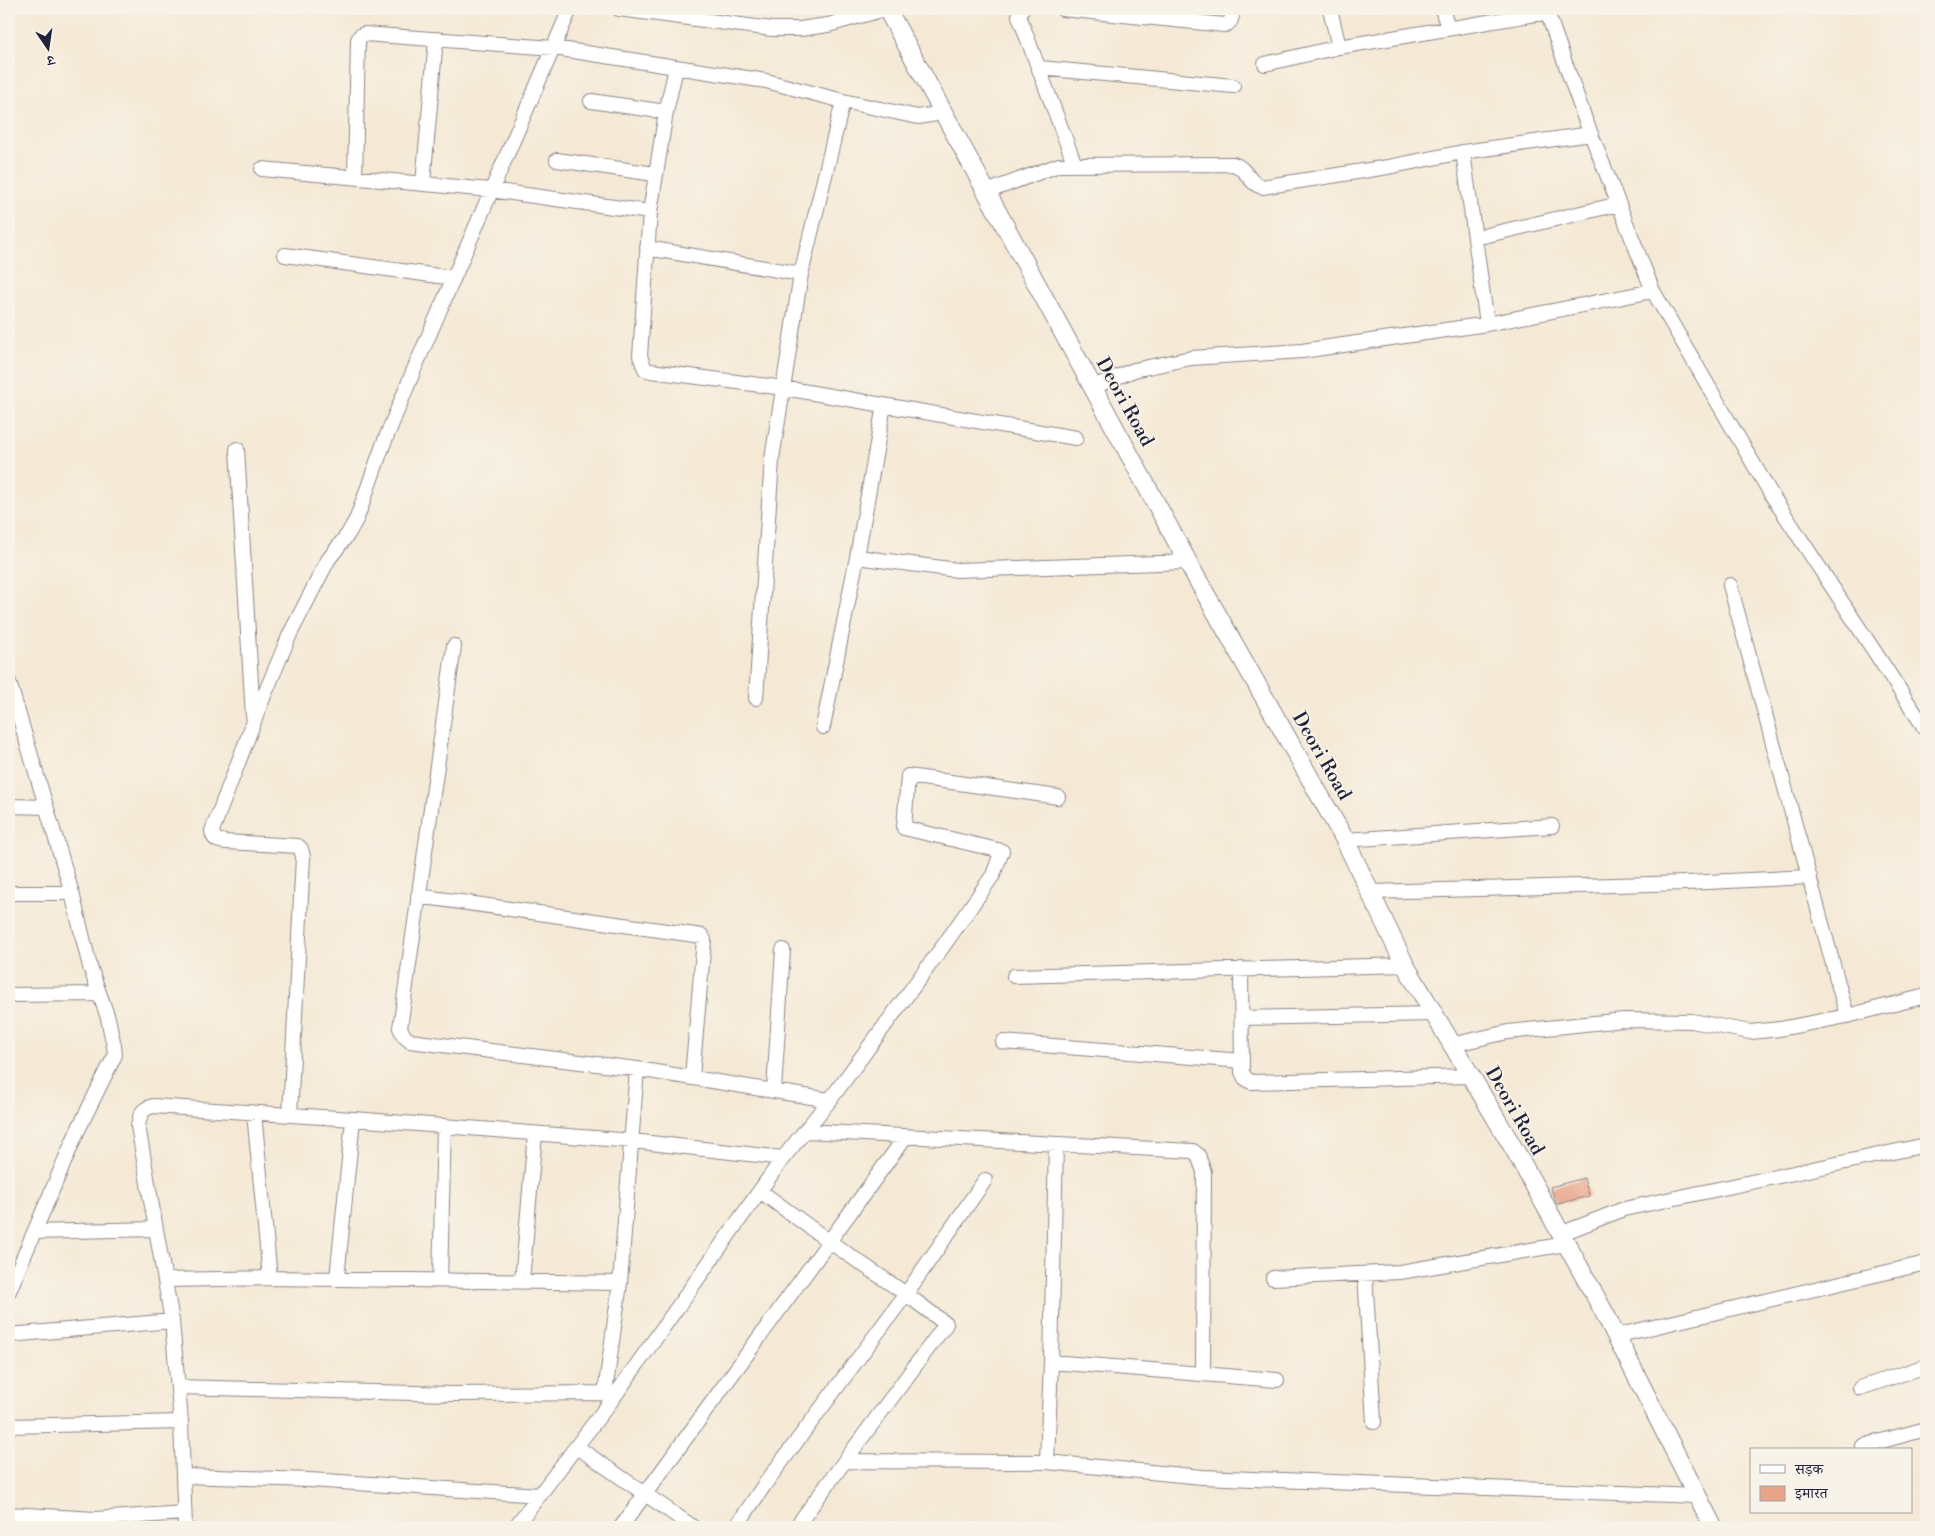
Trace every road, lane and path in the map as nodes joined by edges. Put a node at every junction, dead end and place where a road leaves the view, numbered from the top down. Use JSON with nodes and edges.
{"nodes":[{"id":1,"x":570,"y":9,"type":"edge"},
{"id":2,"x":619,"y":9,"type":"edge"},
{"id":3,"x":886,"y":9,"type":"edge"},
{"id":4,"x":1022,"y":9,"type":"edge"},
{"id":5,"x":1062,"y":9,"type":"edge"},
{"id":6,"x":1232,"y":9,"type":"edge"},
{"id":7,"x":1330,"y":9,"type":"edge"},
{"id":8,"x":1442,"y":9,"type":"edge"},
{"id":9,"x":1547,"y":10,"type":"edge"},
{"id":10,"x":1448,"y":28,"type":"junction"},
{"id":11,"x":436,"y":39,"type":"junction"},
{"id":12,"x":1339,"y":47,"type":"junction"},
{"id":13,"x":554,"y":48,"type":"junction"},
{"id":14,"x":1265,"y":64,"type":"dead end"},
{"id":15,"x":676,"y":68,"type":"junction"},
{"id":16,"x":1040,"y":68,"type":"junction"},
{"id":17,"x":1233,"y":86,"type":"dead end"},
{"id":18,"x":591,"y":101,"type":"dead end"},
{"id":19,"x":843,"y":101,"type":"junction"},
{"id":20,"x":666,"y":112,"type":"junction"},
{"id":21,"x":943,"y":113,"type":"junction"},
{"id":22,"x":1591,"y":134,"type":"junction"},
{"id":23,"x":1463,"y":152,"type":"junction"},
{"id":24,"x":557,"y":160,"type":"dead end"},
{"id":25,"x":1075,"y":165,"type":"junction"},
{"id":26,"x":262,"y":169,"type":"dead end"},
{"id":27,"x":656,"y":174,"type":"junction"},
{"id":28,"x":356,"y":177,"type":"junction"},
{"id":29,"x":423,"y":183,"type":"junction"},
{"id":30,"x":490,"y":190,"type":"junction"},
{"id":31,"x":986,"y":192,"type":"junction"},
{"id":32,"x":1619,"y":204,"type":"junction"},
{"id":33,"x":650,"y":212,"type":"junction"},
{"id":34,"x":1475,"y":238,"type":"junction"},
{"id":35,"x":647,"y":248,"type":"junction"},
{"id":36,"x":284,"y":254,"type":"dead end"},
{"id":37,"x":801,"y":274,"type":"junction"},
{"id":38,"x":453,"y":278,"type":"junction"},
{"id":39,"x":1653,"y":291,"type":"junction"},
{"id":40,"x":1487,"y":324,"type":"junction"},
{"id":41,"x":1093,"y":387,"type":"junction"},
{"id":42,"x":784,"y":388,"type":"junction"},
{"id":43,"x":884,"y":405,"type":"junction"},
{"id":44,"x":1076,"y":438,"type":"dead end"},
{"id":45,"x":237,"y":449,"type":"dead end"},
{"id":46,"x":857,"y":557,"type":"junction"},
{"id":47,"x":1188,"y":562,"type":"junction"},
{"id":48,"x":1730,"y":585,"type":"dead end"},
{"id":49,"x":454,"y":646,"type":"dead end"},
{"id":50,"x":9,"y":682,"type":"edge"},
{"id":51,"x":756,"y":698,"type":"dead end"},
{"id":52,"x":13,"y":709,"type":"edge"},
{"id":53,"x":254,"y":722,"type":"junction"},
{"id":54,"x":823,"y":727,"type":"dead end"},
{"id":55,"x":1926,"y":730,"type":"edge"},
{"id":56,"x":1058,"y":797,"type":"dead end"},
{"id":57,"x":9,"y":806,"type":"edge"},
{"id":58,"x":46,"y":806,"type":"junction"},
{"id":59,"x":1552,"y":826,"type":"dead end"},
{"id":60,"x":1346,"y":840,"type":"junction"},
{"id":61,"x":1810,"y":877,"type":"junction"},
{"id":62,"x":1370,"y":892,"type":"junction"},
{"id":63,"x":9,"y":893,"type":"edge"},
{"id":64,"x":72,"y":893,"type":"junction"},
{"id":65,"x":418,"y":896,"type":"junction"},
{"id":66,"x":783,"y":950,"type":"dead end"},
{"id":67,"x":1405,"y":965,"type":"junction"},
{"id":68,"x":1241,"y":969,"type":"junction"},
{"id":69,"x":1014,"y":976,"type":"dead end"},
{"id":70,"x":99,"y":994,"type":"junction"},
{"id":71,"x":9,"y":995,"type":"edge"},
{"id":72,"x":1926,"y":996,"type":"edge"},
{"id":73,"x":1434,"y":1014,"type":"junction"},
{"id":74,"x":1847,"y":1016,"type":"junction"},
{"id":75,"x":1242,"y":1018,"type":"junction"},
{"id":76,"x":1004,"y":1042,"type":"dead end"},
{"id":77,"x":1452,"y":1045,"type":"junction"},
{"id":78,"x":1242,"y":1061,"type":"junction"},
{"id":79,"x":638,"y":1069,"type":"junction"},
{"id":80,"x":1470,"y":1076,"type":"junction"},
{"id":81,"x":692,"y":1078,"type":"junction"},
{"id":82,"x":774,"y":1090,"type":"junction"},
{"id":83,"x":830,"y":1100,"type":"junction"},
{"id":84,"x":254,"y":1113,"type":"junction"},
{"id":85,"x":290,"y":1115,"type":"junction"},
{"id":86,"x":353,"y":1119,"type":"junction"},
{"id":87,"x":444,"y":1126,"type":"junction"},
{"id":88,"x":805,"y":1131,"type":"junction"},
{"id":89,"x":535,"y":1134,"type":"junction"},
{"id":90,"x":906,"y":1136,"type":"junction"},
{"id":91,"x":633,"y":1141,"type":"junction"},
{"id":92,"x":1056,"y":1145,"type":"junction"},
{"id":93,"x":1926,"y":1145,"type":"edge"},
{"id":94,"x":784,"y":1158,"type":"junction"},
{"id":95,"x":985,"y":1180,"type":"dead end"},
{"id":96,"x":760,"y":1191,"type":"junction"},
{"id":97,"x":155,"y":1229,"type":"junction"},
{"id":98,"x":34,"y":1232,"type":"junction"},
{"id":99,"x":1563,"y":1239,"type":"junction"},
{"id":100,"x":830,"y":1242,"type":"junction"},
{"id":101,"x":1926,"y":1263,"type":"edge"},
{"id":102,"x":1365,"y":1274,"type":"junction"},
{"id":103,"x":270,"y":1278,"type":"junction"},
{"id":104,"x":337,"y":1278,"type":"junction"},
{"id":105,"x":1272,"y":1278,"type":"dead end"},
{"id":106,"x":166,"y":1280,"type":"junction"},
{"id":107,"x":440,"y":1280,"type":"junction"},
{"id":108,"x":522,"y":1281,"type":"junction"},
{"id":109,"x":620,"y":1283,"type":"junction"},
{"id":110,"x":9,"y":1291,"type":"edge"},
{"id":111,"x":906,"y":1294,"type":"junction"},
{"id":112,"x":172,"y":1321,"type":"junction"},
{"id":113,"x":9,"y":1335,"type":"edge"},
{"id":114,"x":1616,"y":1336,"type":"junction"},
{"id":115,"x":1051,"y":1362,"type":"junction"},
{"id":116,"x":1926,"y":1366,"type":"edge"},
{"id":117,"x":1204,"y":1374,"type":"junction"},
{"id":118,"x":1277,"y":1380,"type":"dead end"},
{"id":119,"x":178,"y":1387,"type":"junction"},
{"id":120,"x":1860,"y":1388,"type":"dead end"},
{"id":121,"x":609,"y":1395,"type":"junction"},
{"id":122,"x":182,"y":1422,"type":"junction"},
{"id":123,"x":1374,"y":1422,"type":"dead end"},
{"id":124,"x":9,"y":1426,"type":"edge"},
{"id":125,"x":1926,"y":1429,"type":"edge"},
{"id":126,"x":1863,"y":1446,"type":"dead end"},
{"id":127,"x":577,"y":1447,"type":"junction"},
{"id":128,"x":845,"y":1461,"type":"junction"},
{"id":129,"x":1047,"y":1462,"type":"junction"},
{"id":130,"x":184,"y":1476,"type":"junction"},
{"id":131,"x":647,"y":1494,"type":"junction"},
{"id":132,"x":540,"y":1495,"type":"junction"},
{"id":133,"x":1697,"y":1496,"type":"junction"},
{"id":134,"x":184,"y":1513,"type":"junction"},
{"id":135,"x":9,"y":1514,"type":"edge"},
{"id":136,"x":96,"y":1523,"type":"edge"},
{"id":137,"x":185,"y":1527,"type":"edge"},
{"id":138,"x":516,"y":1527,"type":"edge"},
{"id":139,"x":621,"y":1527,"type":"edge"},
{"id":140,"x":693,"y":1527,"type":"edge"},
{"id":141,"x":736,"y":1527,"type":"edge"},
{"id":142,"x":796,"y":1527,"type":"edge"},
{"id":143,"x":1713,"y":1527,"type":"edge"}],
"edges":[{"from":1,"to":13,"type":"street"},
{"from":2,"to":3,"type":"street"},
{"from":3,"to":21,"type":"street","name":"Deori Road"},
{"from":4,"to":16,"type":"street"},
{"from":5,"to":6,"type":"street"},
{"from":7,"to":12,"type":"street"},
{"from":8,"to":10,"type":"street"},
{"from":9,"to":10,"type":"street"},
{"from":9,"to":22,"type":"street"},
{"from":10,"to":12,"type":"street"},
{"from":11,"to":13,"type":"street"},
{"from":11,"to":28,"type":"street"},
{"from":11,"to":29,"type":"street"},
{"from":12,"to":14,"type":"street"},
{"from":13,"to":15,"type":"street"},
{"from":13,"to":30,"type":"street"},
{"from":15,"to":19,"type":"street"},
{"from":15,"to":20,"type":"street"},
{"from":16,"to":17,"type":"street"},
{"from":16,"to":25,"type":"street"},
{"from":18,"to":20,"type":"street"},
{"from":19,"to":21,"type":"street"},
{"from":19,"to":37,"type":"street"},
{"from":20,"to":27,"type":"street"},
{"from":21,"to":31,"type":"street","name":"Deori Road"},
{"from":22,"to":23,"type":"street"},
{"from":22,"to":32,"type":"street"},
{"from":23,"to":25,"type":"street"},
{"from":23,"to":34,"type":"street"},
{"from":24,"to":27,"type":"street"},
{"from":25,"to":31,"type":"street"},
{"from":26,"to":28,"type":"street"},
{"from":27,"to":33,"type":"street"},
{"from":28,"to":29,"type":"street"},
{"from":29,"to":30,"type":"street"},
{"from":30,"to":33,"type":"street"},
{"from":30,"to":38,"type":"street"},
{"from":31,"to":41,"type":"street","name":"Deori Road"},
{"from":32,"to":34,"type":"street"},
{"from":32,"to":39,"type":"street"},
{"from":33,"to":35,"type":"street"},
{"from":34,"to":40,"type":"street"},
{"from":35,"to":37,"type":"street"},
{"from":35,"to":42,"type":"street"},
{"from":36,"to":38,"type":"street"},
{"from":37,"to":42,"type":"street"},
{"from":38,"to":53,"type":"street"},
{"from":39,"to":40,"type":"street"},
{"from":39,"to":55,"type":"street"},
{"from":40,"to":41,"type":"street"},
{"from":41,"to":47,"type":"street","name":"Deori Road"},
{"from":42,"to":43,"type":"street"},
{"from":42,"to":51,"type":"street"},
{"from":43,"to":44,"type":"street"},
{"from":43,"to":46,"type":"street"},
{"from":45,"to":53,"type":"street"},
{"from":46,"to":47,"type":"street"},
{"from":46,"to":54,"type":"street"},
{"from":47,"to":60,"type":"street","name":"Deori Road"},
{"from":48,"to":61,"type":"street"},
{"from":49,"to":65,"type":"street"},
{"from":50,"to":52,"type":"street"},
{"from":52,"to":58,"type":"street"},
{"from":53,"to":85,"type":"street"},
{"from":56,"to":83,"type":"street"},
{"from":57,"to":58,"type":"street"},
{"from":58,"to":64,"type":"street"},
{"from":59,"to":60,"type":"street"},
{"from":60,"to":62,"type":"street","name":"Deori Road"},
{"from":61,"to":62,"type":"street"},
{"from":61,"to":74,"type":"street"},
{"from":62,"to":67,"type":"street","name":"Deori Road"},
{"from":63,"to":64,"type":"street"},
{"from":64,"to":70,"type":"street"},
{"from":65,"to":79,"type":"street"},
{"from":65,"to":81,"type":"street"},
{"from":66,"to":82,"type":"street"},
{"from":67,"to":68,"type":"street"},
{"from":67,"to":73,"type":"street","name":"Deori Road"},
{"from":68,"to":69,"type":"street"},
{"from":68,"to":75,"type":"street"},
{"from":70,"to":71,"type":"street"},
{"from":70,"to":98,"type":"street"},
{"from":72,"to":74,"type":"street"},
{"from":73,"to":75,"type":"street"},
{"from":73,"to":77,"type":"street","name":"Deori Road"},
{"from":74,"to":77,"type":"street"},
{"from":75,"to":78,"type":"street"},
{"from":76,"to":78,"type":"street"},
{"from":77,"to":80,"type":"street","name":"Deori Road"},
{"from":78,"to":80,"type":"street"},
{"from":79,"to":81,"type":"street"},
{"from":79,"to":91,"type":"street"},
{"from":80,"to":99,"type":"street","name":"Deori Road"},
{"from":81,"to":82,"type":"street"},
{"from":82,"to":83,"type":"street"},
{"from":83,"to":88,"type":"street"},
{"from":84,"to":85,"type":"street"},
{"from":84,"to":97,"type":"street"},
{"from":84,"to":103,"type":"street"},
{"from":85,"to":86,"type":"street"},
{"from":86,"to":87,"type":"street"},
{"from":86,"to":104,"type":"street"},
{"from":87,"to":89,"type":"street"},
{"from":87,"to":107,"type":"street"},
{"from":88,"to":90,"type":"street"},
{"from":88,"to":94,"type":"street"},
{"from":89,"to":91,"type":"street"},
{"from":89,"to":108,"type":"street"},
{"from":90,"to":92,"type":"street"},
{"from":90,"to":100,"type":"street"},
{"from":91,"to":94,"type":"street"},
{"from":91,"to":109,"type":"street"},
{"from":92,"to":115,"type":"street"},
{"from":92,"to":117,"type":"street"},
{"from":93,"to":99,"type":"street"},
{"from":94,"to":96,"type":"street"},
{"from":95,"to":111,"type":"street"},
{"from":96,"to":100,"type":"street"},
{"from":96,"to":121,"type":"street"},
{"from":97,"to":98,"type":"street"},
{"from":97,"to":106,"type":"street"},
{"from":98,"to":110,"type":"street"},
{"from":99,"to":102,"type":"street"},
{"from":99,"to":114,"type":"street","name":"Deori Road"},
{"from":100,"to":111,"type":"street"},
{"from":100,"to":131,"type":"street"},
{"from":101,"to":114,"type":"street"},
{"from":102,"to":105,"type":"street"},
{"from":102,"to":123,"type":"street"},
{"from":103,"to":104,"type":"street"},
{"from":103,"to":106,"type":"street"},
{"from":104,"to":107,"type":"street"},
{"from":106,"to":112,"type":"street"},
{"from":107,"to":108,"type":"street"},
{"from":108,"to":109,"type":"street"},
{"from":109,"to":121,"type":"street"},
{"from":111,"to":128,"type":"street"},
{"from":111,"to":141,"type":"street"},
{"from":112,"to":113,"type":"street"},
{"from":112,"to":119,"type":"street"},
{"from":114,"to":133,"type":"street","name":"Deori Road"},
{"from":115,"to":117,"type":"street"},
{"from":115,"to":129,"type":"street"},
{"from":116,"to":120,"type":"street"},
{"from":117,"to":118,"type":"street"},
{"from":119,"to":121,"type":"street"},
{"from":119,"to":122,"type":"street"},
{"from":121,"to":127,"type":"street"},
{"from":122,"to":124,"type":"street"},
{"from":122,"to":130,"type":"street"},
{"from":125,"to":126,"type":"street"},
{"from":127,"to":131,"type":"street"},
{"from":127,"to":132,"type":"street"},
{"from":128,"to":129,"type":"street"},
{"from":128,"to":142,"type":"street"},
{"from":129,"to":133,"type":"street"},
{"from":130,"to":132,"type":"street"},
{"from":130,"to":134,"type":"street"},
{"from":131,"to":139,"type":"street"},
{"from":131,"to":140,"type":"street"},
{"from":132,"to":138,"type":"street"},
{"from":133,"to":143,"type":"street","name":"Deori Road"},
{"from":134,"to":136,"type":"street"},
{"from":134,"to":137,"type":"street"},
{"from":135,"to":136,"type":"street"}]}
